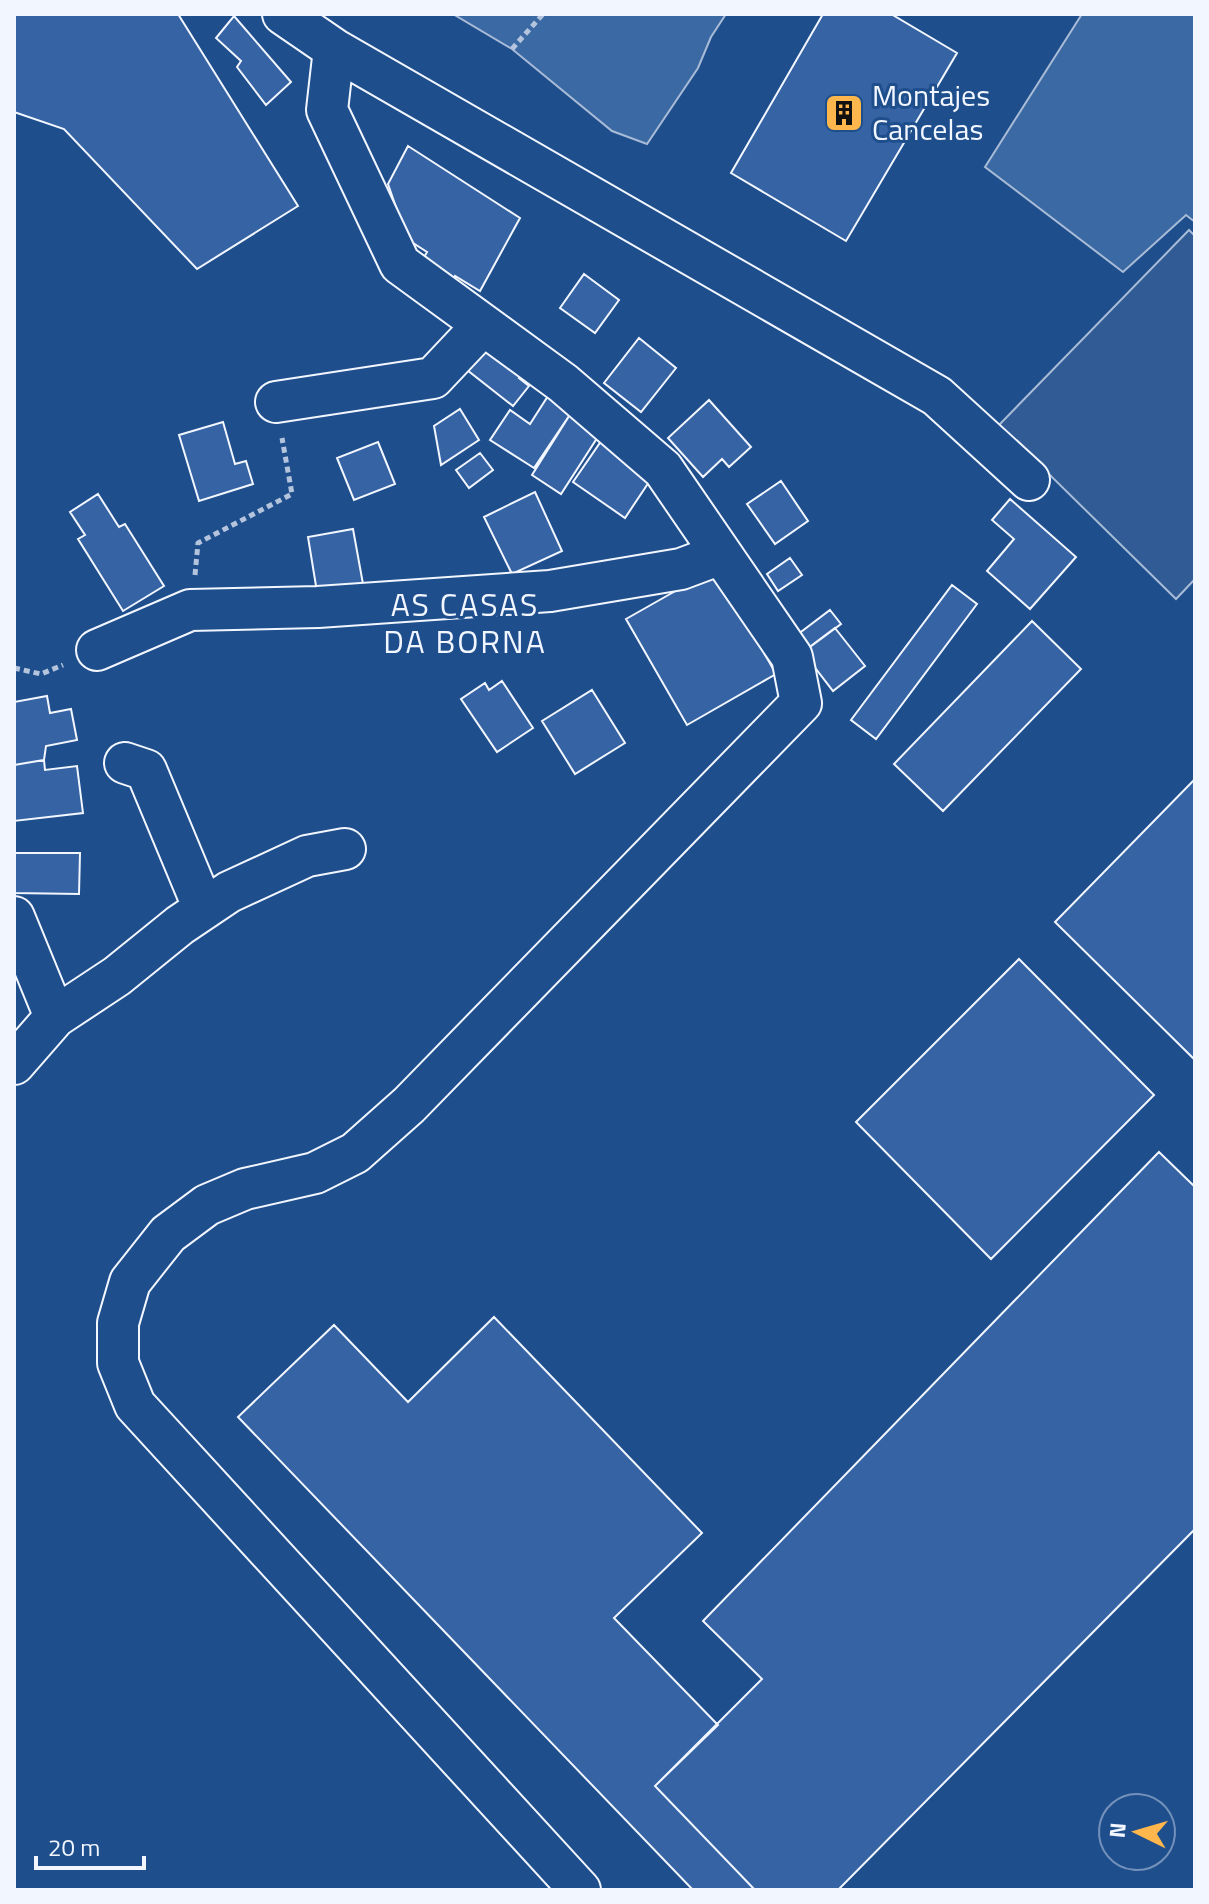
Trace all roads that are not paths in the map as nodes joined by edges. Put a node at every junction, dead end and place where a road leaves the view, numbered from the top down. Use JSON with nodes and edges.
{"nodes":[{"id":1,"x":283,"y":14,"type":"edge"},
{"id":2,"x":334,"y":49,"type":"junction"},
{"id":3,"x":483,"y":325,"type":"junction"},
{"id":4,"x":276,"y":402,"type":"road end"},
{"id":5,"x":1029,"y":480,"type":"dead end"},
{"id":6,"x":721,"y":554,"type":"junction"},
{"id":7,"x":97,"y":650,"type":"road end"},
{"id":8,"x":125,"y":763,"type":"dead end"},
{"id":9,"x":345,"y":849,"type":"dead end"},
{"id":10,"x":204,"y":909,"type":"junction"},
{"id":11,"x":14,"y":917,"type":"edge"},
{"id":12,"x":55,"y":1017,"type":"junction"},
{"id":13,"x":14,"y":1064,"type":"edge"},
{"id":14,"x":580,"y":1890,"type":"edge"}],
"edges":[{"from":1,"to":2,"type":"street"},
{"from":2,"to":3,"type":"street"},
{"from":2,"to":5,"type":"street"},
{"from":3,"to":4,"type":"street"},
{"from":3,"to":6,"type":"street"},
{"from":6,"to":7,"type":"street"},
{"from":6,"to":14,"type":"street"},
{"from":8,"to":10,"type":"street"},
{"from":9,"to":10,"type":"street"},
{"from":10,"to":12,"type":"street"},
{"from":11,"to":12,"type":"street"},
{"from":12,"to":13,"type":"street"}]}
